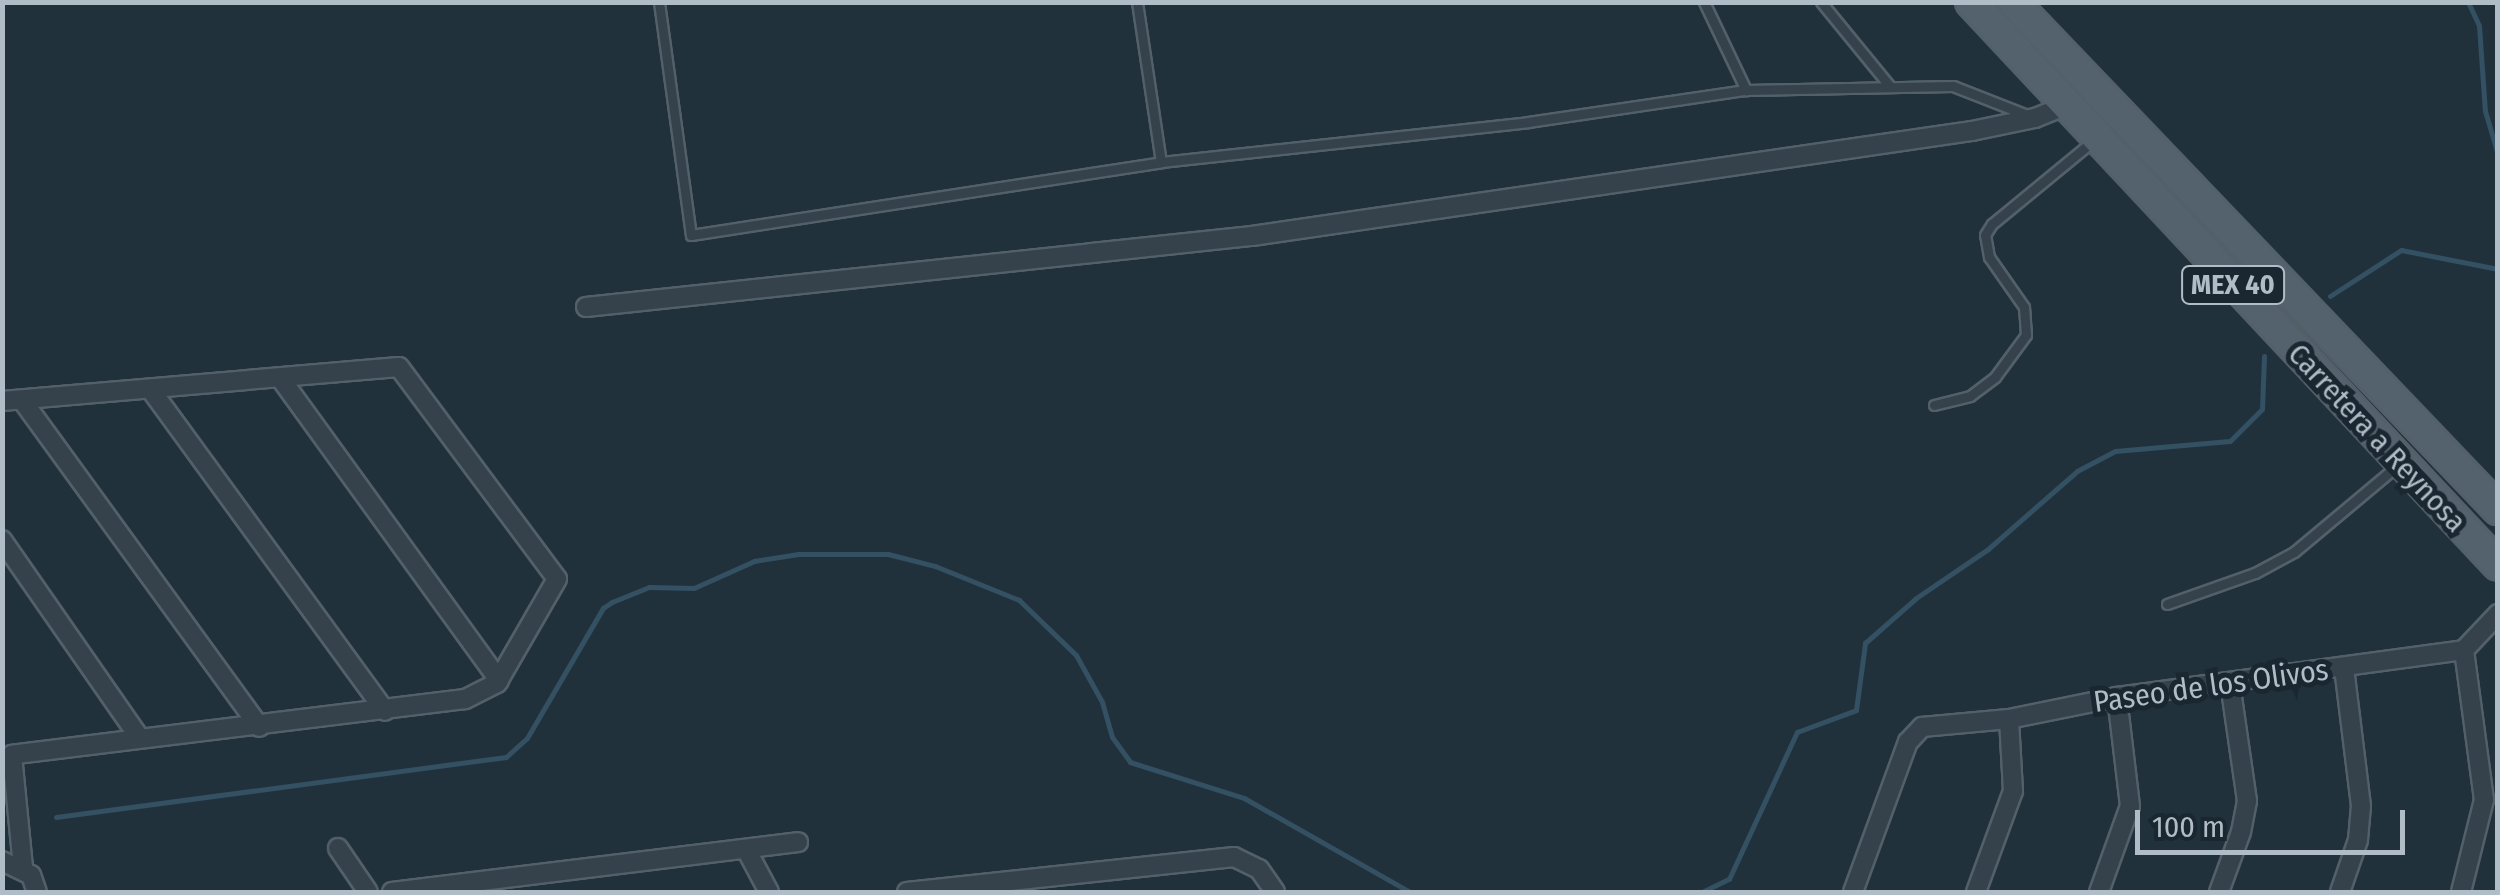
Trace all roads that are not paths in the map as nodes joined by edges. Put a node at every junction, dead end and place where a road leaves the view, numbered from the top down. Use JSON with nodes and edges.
{"nodes":[{"id":1,"x":660,"y":2,"type":"edge"},
{"id":2,"x":1138,"y":2,"type":"edge"},
{"id":3,"x":1704,"y":2,"type":"edge"},
{"id":4,"x":1821,"y":2,"type":"edge"},
{"id":5,"x":1970,"y":2,"type":"edge"},
{"id":6,"x":2013,"y":2,"type":"edge"},
{"id":7,"x":1889,"y":85,"type":"junction"},
{"id":8,"x":1746,"y":90,"type":"junction"},
{"id":9,"x":2064,"y":106,"type":"junction"},
{"id":10,"x":2035,"y":118,"type":"junction"},
{"id":11,"x":2096,"y":139,"type":"junction"},
{"id":12,"x":1161,"y":162,"type":"junction"},
{"id":13,"x":586,"y":307,"type":"dead end"},
{"id":14,"x":281,"y":379,"type":"junction"},
{"id":15,"x":151,"y":390,"type":"junction"},
{"id":16,"x":12,"y":401,"type":"edge"},
{"id":17,"x":1934,"y":406,"type":"dead end"},
{"id":18,"x":2400,"y":463,"type":"junction"},
{"id":19,"x":2498,"y":509,"type":"edge"},
{"id":20,"x":2,"y":540,"type":"edge"},
{"id":21,"x":2498,"y":564,"type":"edge"},
{"id":22,"x":2166,"y":604,"type":"dead end"},
{"id":23,"x":2493,"y":628,"type":"edge"},
{"id":24,"x":2464,"y":650,"type":"junction"},
{"id":25,"x":2344,"y":667,"type":"junction"},
{"id":26,"x":499,"y":680,"type":"junction"},
{"id":27,"x":2230,"y":683,"type":"junction"},
{"id":28,"x":2117,"y":697,"type":"junction"},
{"id":29,"x":385,"y":711,"type":"junction"},
{"id":30,"x":2009,"y":719,"type":"junction"},
{"id":31,"x":260,"y":727,"type":"junction"},
{"id":32,"x":139,"y":737,"type":"junction"},
{"id":33,"x":6,"y":751,"type":"edge"},
{"id":34,"x":2491,"y":807,"type":"edge"},
{"id":35,"x":798,"y":842,"type":"dead end"},
{"id":36,"x":338,"y":848,"type":"dead end"},
{"id":37,"x":746,"y":849,"type":"junction"},
{"id":38,"x":2,"y":861,"type":"edge"},
{"id":39,"x":23,"y":868,"type":"junction"},
{"id":40,"x":37,"y":892,"type":"edge"},
{"id":41,"x":368,"y":892,"type":"edge"},
{"id":42,"x":392,"y":892,"type":"edge"},
{"id":43,"x":769,"y":892,"type":"edge"},
{"id":44,"x":907,"y":892,"type":"edge"},
{"id":45,"x":1275,"y":892,"type":"edge"},
{"id":46,"x":1853,"y":892,"type":"edge"},
{"id":47,"x":1976,"y":892,"type":"edge"},
{"id":48,"x":2099,"y":892,"type":"edge"},
{"id":49,"x":2219,"y":892,"type":"edge"},
{"id":50,"x":2340,"y":892,"type":"edge"},
{"id":51,"x":2461,"y":892,"type":"edge"}],
"edges":[{"from":1,"to":12,"type":"lane"},
{"from":2,"to":12,"type":"lane"},
{"from":3,"to":8,"type":"lane"},
{"from":4,"to":7,"type":"lane"},
{"from":5,"to":9,"type":"main road","name":"Carretera a Reynosa","number":"MEX 40"},
{"from":6,"to":19,"type":"main road","name":"Carretera a Reynosa","number":"MEX 40"},
{"from":7,"to":8,"type":"lane"},
{"from":7,"to":10,"type":"lane"},
{"from":8,"to":12,"type":"lane"},
{"from":9,"to":10,"type":"street"},
{"from":9,"to":11,"type":"main road","name":"Carretera a Reynosa","number":"MEX 40"},
{"from":10,"to":13,"type":"street"},
{"from":11,"to":17,"type":"lane"},
{"from":11,"to":18,"type":"main road","name":"Carretera a Reynosa","number":"MEX 40"},
{"from":14,"to":15,"type":"street"},
{"from":14,"to":26,"type":"street"},
{"from":14,"to":26,"type":"street"},
{"from":15,"to":16,"type":"street"},
{"from":15,"to":29,"type":"street"},
{"from":16,"to":31,"type":"street"},
{"from":18,"to":21,"type":"main road","name":"Carretera a Reynosa","number":"MEX 40"},
{"from":18,"to":22,"type":"lane"},
{"from":20,"to":32,"type":"street"},
{"from":23,"to":24,"type":"street"},
{"from":24,"to":25,"type":"street","name":"Paseo de los Olivos"},
{"from":24,"to":34,"type":"street"},
{"from":25,"to":27,"type":"street","name":"Paseo de los Olivos"},
{"from":25,"to":50,"type":"street"},
{"from":26,"to":29,"type":"street"},
{"from":27,"to":28,"type":"street","name":"Paseo de los Olivos"},
{"from":27,"to":49,"type":"street"},
{"from":28,"to":30,"type":"street","name":"Paseo de los Olivos"},
{"from":28,"to":48,"type":"street"},
{"from":29,"to":31,"type":"street"},
{"from":30,"to":46,"type":"street","name":"Paseo de los Olivos"},
{"from":30,"to":47,"type":"street"},
{"from":31,"to":32,"type":"street"},
{"from":32,"to":33,"type":"street"},
{"from":33,"to":39,"type":"street"},
{"from":34,"to":51,"type":"street"},
{"from":35,"to":37,"type":"street"},
{"from":36,"to":41,"type":"street"},
{"from":37,"to":42,"type":"street"},
{"from":37,"to":43,"type":"street"},
{"from":38,"to":39,"type":"street"},
{"from":39,"to":40,"type":"street"},
{"from":44,"to":45,"type":"street"}]}
